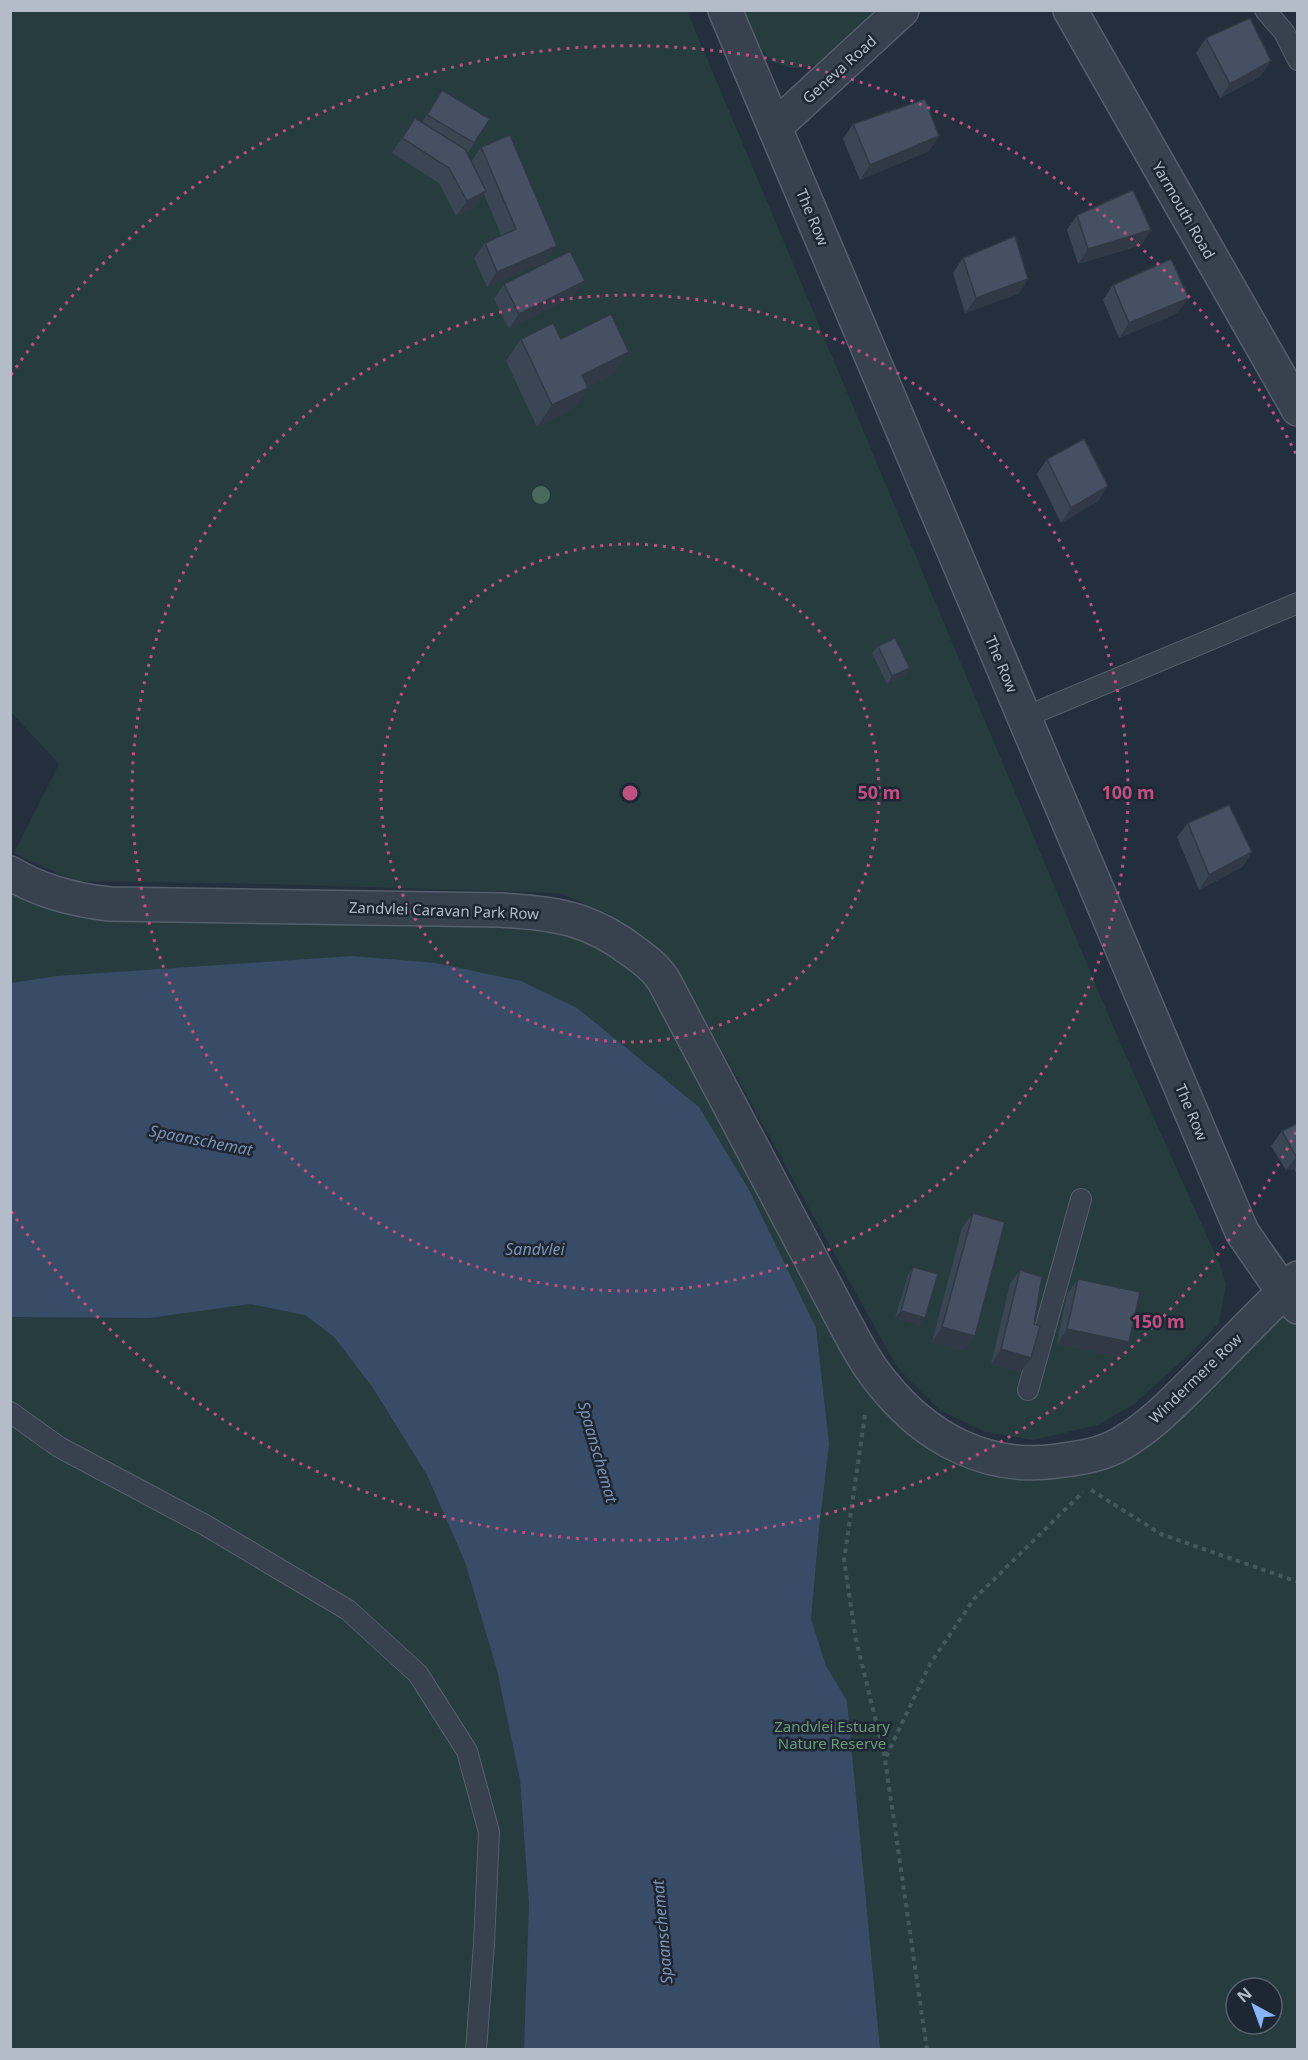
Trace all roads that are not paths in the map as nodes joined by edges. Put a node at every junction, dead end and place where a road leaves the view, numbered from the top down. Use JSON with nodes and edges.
{"nodes":[{"id":1,"x":725,"y":10,"type":"edge"},
{"id":2,"x":902,"y":10,"type":"edge"},
{"id":3,"x":1070,"y":10,"type":"edge"},
{"id":4,"x":1264,"y":10,"type":"edge"},
{"id":5,"x":1298,"y":60,"type":"edge"},
{"id":6,"x":775,"y":127,"type":"junction"},
{"id":7,"x":1298,"y":409,"type":"edge"},
{"id":8,"x":1298,"y":603,"type":"edge"},
{"id":9,"x":1025,"y":717,"type":"junction"},
{"id":10,"x":10,"y":873,"type":"edge"},
{"id":11,"x":1081,"y":1199,"type":"dead end"},
{"id":12,"x":1293,"y":1292,"type":"edge"},
{"id":13,"x":840,"y":1314,"type":"joint"},
{"id":14,"x":1028,"y":1390,"type":"dead end"},
{"id":15,"x":10,"y":1412,"type":"edge"},
{"id":16,"x":476,"y":2049,"type":"edge"}],
"edges":[{"from":1,"to":6,"type":"street","name":"The Row"},
{"from":2,"to":6,"type":"street","name":"Geneva Road"},
{"from":3,"to":7,"type":"street","name":"Yarmouth Road"},
{"from":4,"to":5,"type":"lane"},
{"from":6,"to":9,"type":"street","name":"The Row"},
{"from":8,"to":9,"type":"lane"},
{"from":9,"to":12,"type":"street","name":"The Row"},
{"from":10,"to":13,"type":"street","name":"Zandvlei Caravan Park Row"},
{"from":11,"to":14,"type":"lane"},
{"from":12,"to":13,"type":"street","name":"Windermere Row"},
{"from":15,"to":16,"type":"lane"}]}
